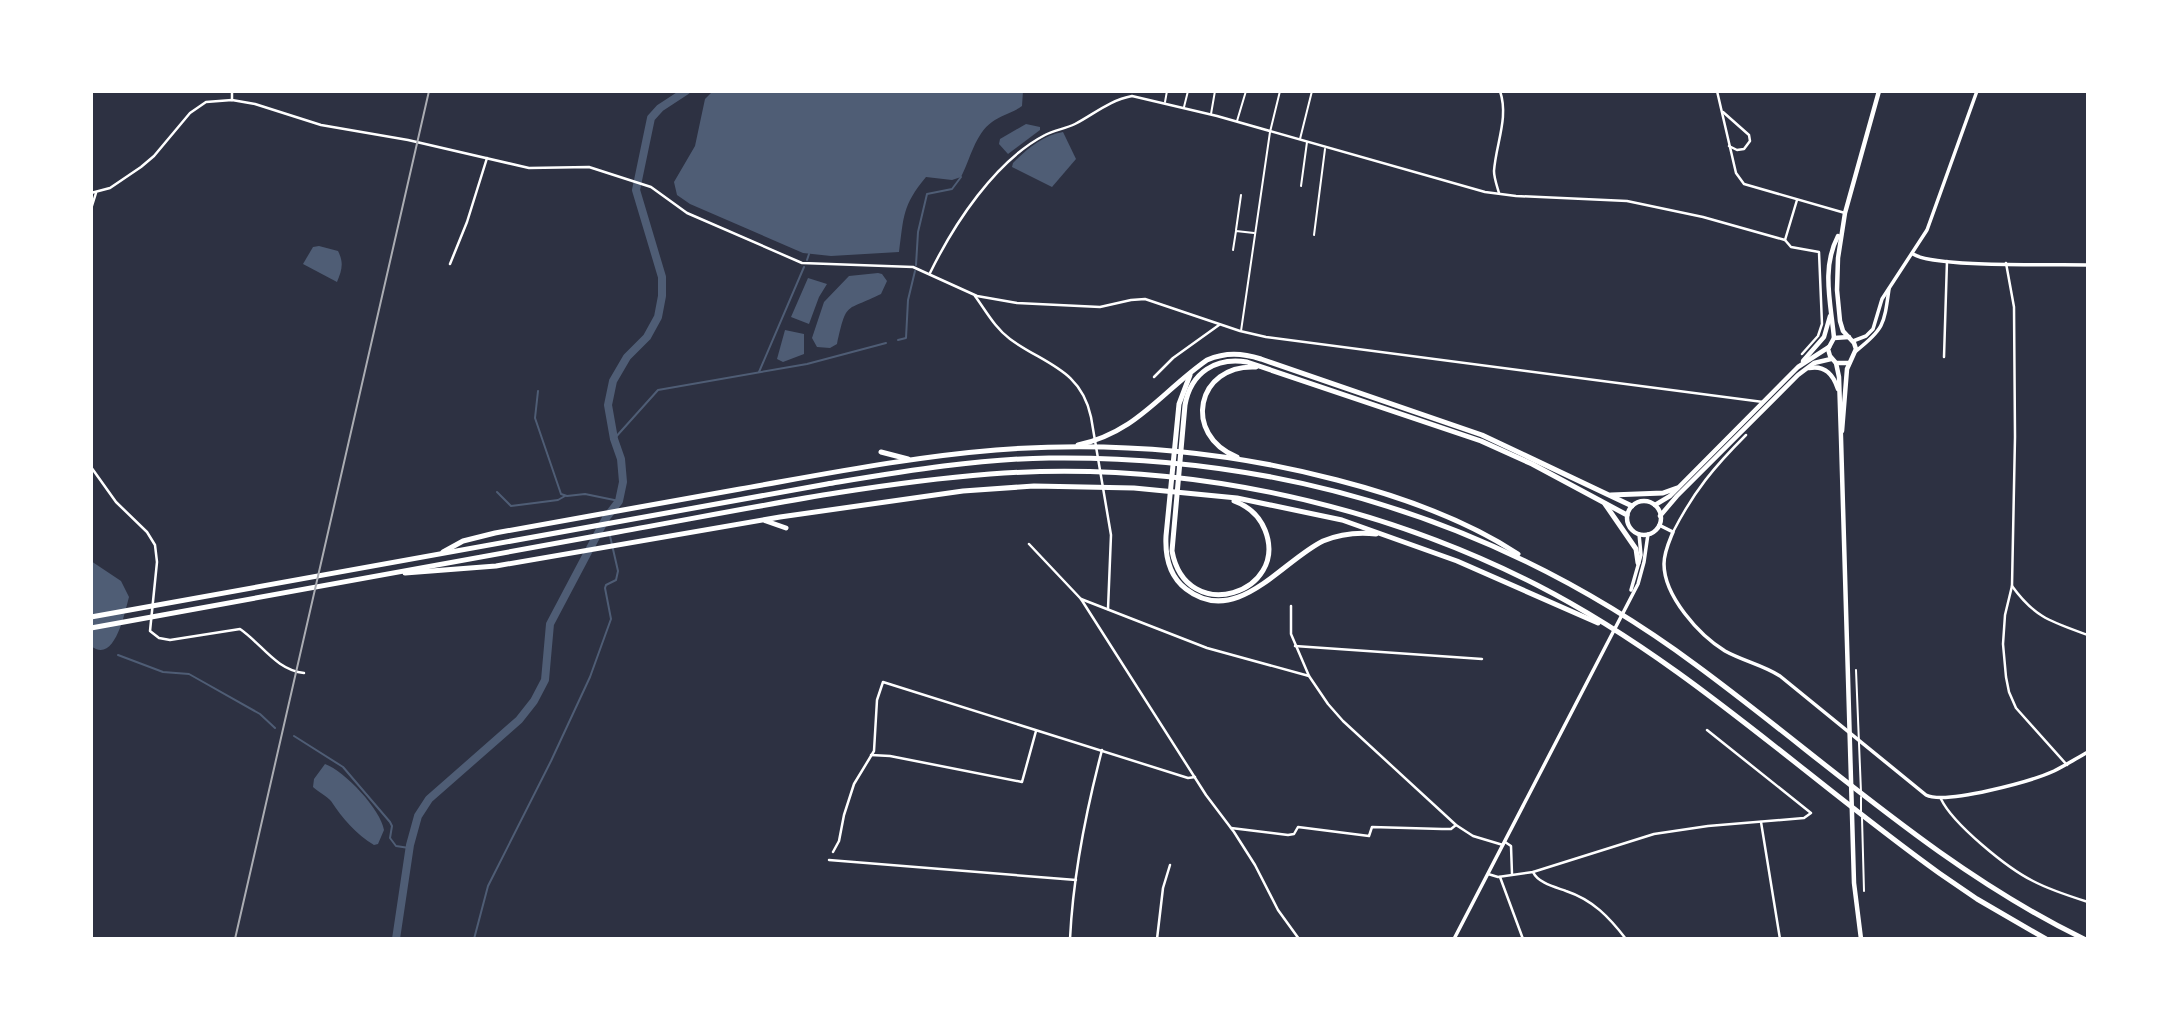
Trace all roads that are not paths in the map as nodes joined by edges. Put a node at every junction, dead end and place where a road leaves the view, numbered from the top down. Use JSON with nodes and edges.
{"nodes":[{"id":1,"x":232,"y":91,"type":"edge"},
{"id":2,"x":1167,"y":91,"type":"edge"},
{"id":3,"x":1188,"y":91,"type":"edge"},
{"id":4,"x":1215,"y":91,"type":"edge"},
{"id":5,"x":1246,"y":91,"type":"edge"},
{"id":6,"x":1280,"y":91,"type":"edge"},
{"id":7,"x":1312,"y":91,"type":"edge"},
{"id":8,"x":1500,"y":91,"type":"edge"},
{"id":9,"x":1717,"y":91,"type":"edge"},
{"id":10,"x":1879,"y":91,"type":"edge"},
{"id":11,"x":1977,"y":91,"type":"edge"},
{"id":12,"x":232,"y":100,"type":"junction"},
{"id":13,"x":1165,"y":103,"type":"junction"},
{"id":14,"x":1184,"y":108,"type":"junction"},
{"id":15,"x":1721,"y":110,"type":"junction"},
{"id":16,"x":1211,"y":115,"type":"junction"},
{"id":17,"x":1237,"y":122,"type":"junction"},
{"id":18,"x":1270,"y":132,"type":"junction"},
{"id":19,"x":1300,"y":140,"type":"junction"},
{"id":20,"x":1307,"y":142,"type":"junction"},
{"id":21,"x":1729,"y":146,"type":"junction"},
{"id":22,"x":1325,"y":148,"type":"junction"},
{"id":23,"x":487,"y":158,"type":"junction"},
{"id":24,"x":1301,"y":186,"type":"dead end"},
{"id":25,"x":93,"y":193,"type":"edge"},
{"id":26,"x":1499,"y":193,"type":"junction"},
{"id":27,"x":1241,"y":195,"type":"dead end"},
{"id":28,"x":1797,"y":200,"type":"junction"},
{"id":29,"x":91,"y":209,"type":"edge"},
{"id":30,"x":1845,"y":213,"type":"junction"},
{"id":31,"x":1236,"y":231,"type":"junction"},
{"id":32,"x":1255,"y":233,"type":"junction"},
{"id":33,"x":1841,"y":233,"type":"junction"},
{"id":34,"x":1314,"y":235,"type":"dead end"},
{"id":35,"x":1785,"y":240,"type":"junction"},
{"id":36,"x":1233,"y":250,"type":"dead end"},
{"id":37,"x":1913,"y":254,"type":"junction"},
{"id":38,"x":1947,"y":261,"type":"junction"},
{"id":39,"x":2006,"y":263,"type":"junction"},
{"id":40,"x":450,"y":264,"type":"dead end"},
{"id":41,"x":2088,"y":265,"type":"edge"},
{"id":42,"x":930,"y":273,"type":"junction"},
{"id":43,"x":1889,"y":288,"type":"junction"},
{"id":44,"x":972,"y":294,"type":"junction"},
{"id":45,"x":1830,"y":314,"type":"junction"},
{"id":46,"x":1220,"y":324,"type":"junction"},
{"id":47,"x":1241,"y":331,"type":"junction"},
{"id":48,"x":1834,"y":338,"type":"junction"},
{"id":49,"x":1851,"y":339,"type":"junction"},
{"id":50,"x":1829,"y":347,"type":"junction"},
{"id":51,"x":1856,"y":351,"type":"junction"},
{"id":52,"x":1802,"y":355,"type":"dead end"},
{"id":53,"x":1944,"y":356,"type":"dead end"},
{"id":54,"x":1833,"y":361,"type":"junction"},
{"id":55,"x":1849,"y":363,"type":"junction"},
{"id":56,"x":1262,"y":367,"type":"junction"},
{"id":57,"x":1798,"y":367,"type":"junction"},
{"id":58,"x":1805,"y":370,"type":"junction"},
{"id":59,"x":1193,"y":371,"type":"junction"},
{"id":60,"x":1154,"y":377,"type":"dead end"},
{"id":61,"x":1840,"y":392,"type":"junction"},
{"id":62,"x":1763,"y":402,"type":"junction"},
{"id":63,"x":1746,"y":435,"type":"dead end"},
{"id":64,"x":1841,"y":438,"type":"junction"},
{"id":65,"x":1178,"y":440,"type":"junction"},
{"id":66,"x":1068,"y":447,"type":"junction"},
{"id":67,"x":881,"y":452,"type":"dead end"},
{"id":68,"x":911,"y":460,"type":"junction"},
{"id":69,"x":1247,"y":461,"type":"junction"},
{"id":70,"x":91,"y":467,"type":"edge"},
{"id":71,"x":1677,"y":488,"type":"junction"},
{"id":72,"x":1607,"y":495,"type":"junction"},
{"id":73,"x":1221,"y":496,"type":"junction"},
{"id":74,"x":1603,"y":501,"type":"junction"},
{"id":75,"x":1172,"y":502,"type":"junction"},
{"id":76,"x":1654,"y":505,"type":"junction"},
{"id":77,"x":1632,"y":506,"type":"junction"},
{"id":78,"x":1627,"y":515,"type":"junction"},
{"id":79,"x":1660,"y":516,"type":"junction"},
{"id":80,"x":760,"y":520,"type":"junction"},
{"id":81,"x":1659,"y":525,"type":"junction"},
{"id":82,"x":786,"y":528,"type":"dead end"},
{"id":83,"x":1673,"y":532,"type":"junction"},
{"id":84,"x":1639,"y":534,"type":"junction"},
{"id":85,"x":1648,"y":534,"type":"junction"},
{"id":86,"x":1390,"y":536,"type":"junction"},
{"id":87,"x":1029,"y":544,"type":"dead end"},
{"id":88,"x":437,"y":555,"type":"junction"},
{"id":89,"x":1638,"y":564,"type":"junction"},
{"id":90,"x":1535,"y":565,"type":"junction"},
{"id":91,"x":395,"y":572,"type":"junction"},
{"id":92,"x":2012,"y":586,"type":"junction"},
{"id":93,"x":1629,"y":597,"type":"junction"},
{"id":94,"x":1081,"y":599,"type":"junction"},
{"id":95,"x":1291,"y":606,"type":"dead end"},
{"id":96,"x":1108,"y":609,"type":"junction"},
{"id":97,"x":91,"y":617,"type":"edge"},
{"id":98,"x":91,"y":628,"type":"edge"},
{"id":99,"x":1620,"y":632,"type":"junction"},
{"id":100,"x":2088,"y":635,"type":"edge"},
{"id":101,"x":1295,"y":646,"type":"junction"},
{"id":102,"x":1482,"y":659,"type":"dead end"},
{"id":103,"x":1856,"y":670,"type":"dead end"},
{"id":104,"x":304,"y":673,"type":"dead end"},
{"id":105,"x":1309,"y":676,"type":"junction"},
{"id":106,"x":1036,"y":730,"type":"junction"},
{"id":107,"x":1707,"y":730,"type":"dead end"},
{"id":108,"x":1102,"y":750,"type":"junction"},
{"id":109,"x":2088,"y":752,"type":"edge"},
{"id":110,"x":871,"y":755,"type":"junction"},
{"id":111,"x":2067,"y":765,"type":"junction"},
{"id":112,"x":1195,"y":777,"type":"junction"},
{"id":113,"x":1941,"y":799,"type":"junction"},
{"id":114,"x":1761,"y":822,"type":"junction"},
{"id":115,"x":1456,"y":825,"type":"junction"},
{"id":116,"x":1230,"y":828,"type":"junction"},
{"id":117,"x":1503,"y":843,"type":"junction"},
{"id":118,"x":833,"y":852,"type":"dead end"},
{"id":119,"x":829,"y":860,"type":"dead end"},
{"id":120,"x":1170,"y":865,"type":"dead end"},
{"id":121,"x":1533,"y":872,"type":"junction"},
{"id":122,"x":1488,"y":874,"type":"junction"},
{"id":123,"x":1512,"y":874,"type":"junction"},
{"id":124,"x":1500,"y":877,"type":"junction"},
{"id":125,"x":1076,"y":880,"type":"junction"},
{"id":126,"x":1864,"y":891,"type":"dead end"},
{"id":127,"x":2088,"y":902,"type":"edge"},
{"id":128,"x":1070,"y":939,"type":"edge"},
{"id":129,"x":1157,"y":939,"type":"edge"},
{"id":130,"x":1299,"y":939,"type":"edge"},
{"id":131,"x":1454,"y":939,"type":"edge"},
{"id":132,"x":1523,"y":939,"type":"edge"},
{"id":133,"x":1626,"y":939,"type":"edge"},
{"id":134,"x":1780,"y":939,"type":"edge"},
{"id":135,"x":1861,"y":939,"type":"edge"},
{"id":136,"x":2046,"y":939,"type":"edge"},
{"id":137,"x":2084,"y":939,"type":"edge"}],
"edges":[{"from":1,"to":12,"type":"street"},
{"from":2,"to":13,"type":"lane"},
{"from":3,"to":14,"type":"lane"},
{"from":4,"to":16,"type":"lane"},
{"from":5,"to":17,"type":"lane"},
{"from":6,"to":18,"type":"lane"},
{"from":7,"to":19,"type":"lane"},
{"from":8,"to":26,"type":"street"},
{"from":9,"to":15,"type":"street"},
{"from":10,"to":30,"type":"main road"},
{"from":11,"to":37,"type":"street"},
{"from":12,"to":23,"type":"street"},
{"from":12,"to":25,"type":"street"},
{"from":13,"to":14,"type":"street"},
{"from":13,"to":42,"type":"street"},
{"from":14,"to":16,"type":"street"},
{"from":15,"to":21,"type":"street"},
{"from":15,"to":21,"type":"street"},
{"from":16,"to":17,"type":"street"},
{"from":17,"to":18,"type":"street"},
{"from":18,"to":19,"type":"street"},
{"from":18,"to":32,"type":"lane"},
{"from":19,"to":20,"type":"street"},
{"from":20,"to":22,"type":"street"},
{"from":20,"to":24,"type":"lane"},
{"from":21,"to":28,"type":"street"},
{"from":22,"to":26,"type":"street"},
{"from":22,"to":34,"type":"lane"},
{"from":23,"to":40,"type":"street"},
{"from":23,"to":42,"type":"street"},
{"from":25,"to":29,"type":"street"},
{"from":26,"to":35,"type":"street"},
{"from":27,"to":31,"type":"lane"},
{"from":28,"to":30,"type":"street"},
{"from":28,"to":35,"type":"street"},
{"from":30,"to":33,"type":"main road"},
{"from":31,"to":32,"type":"lane"},
{"from":31,"to":36,"type":"lane"},
{"from":32,"to":47,"type":"lane"},
{"from":33,"to":45,"type":"main road"},
{"from":33,"to":49,"type":"main road"},
{"from":35,"to":52,"type":"street"},
{"from":37,"to":38,"type":"street"},
{"from":37,"to":43,"type":"street"},
{"from":38,"to":39,"type":"street"},
{"from":38,"to":53,"type":"street"},
{"from":39,"to":41,"type":"street"},
{"from":39,"to":92,"type":"street"},
{"from":42,"to":44,"type":"street"},
{"from":43,"to":49,"type":"street"},
{"from":43,"to":51,"type":"street"},
{"from":44,"to":46,"type":"street"},
{"from":44,"to":96,"type":"street"},
{"from":45,"to":48,"type":"main road"},
{"from":45,"to":57,"type":"main road"},
{"from":46,"to":47,"type":"street"},
{"from":46,"to":60,"type":"street"},
{"from":47,"to":62,"type":"street"},
{"from":48,"to":49,"type":"main road"},
{"from":48,"to":50,"type":"main road"},
{"from":49,"to":51,"type":"main road"},
{"from":50,"to":54,"type":"main road"},
{"from":50,"to":57,"type":"main road"},
{"from":51,"to":55,"type":"main road"},
{"from":54,"to":55,"type":"main road"},
{"from":54,"to":58,"type":"main road"},
{"from":54,"to":61,"type":"main road"},
{"from":55,"to":64,"type":"main road"},
{"from":56,"to":65,"type":"highway"},
{"from":56,"to":69,"type":"highway"},
{"from":56,"to":74,"type":"highway"},
{"from":57,"to":62,"type":"main road"},
{"from":58,"to":61,"type":"main road"},
{"from":58,"to":79,"type":"main road"},
{"from":59,"to":65,"type":"highway"},
{"from":59,"to":66,"type":"highway"},
{"from":59,"to":72,"type":"highway"},
{"from":61,"to":64,"type":"main road"},
{"from":62,"to":71,"type":"main road"},
{"from":63,"to":83,"type":"street"},
{"from":64,"to":135,"type":"main road"},
{"from":65,"to":75,"type":"highway"},
{"from":66,"to":68,"type":"highway"},
{"from":66,"to":69,"type":"highway"},
{"from":67,"to":68,"type":"highway"},
{"from":68,"to":88,"type":"highway"},
{"from":69,"to":90,"type":"highway"},
{"from":70,"to":104,"type":"street"},
{"from":71,"to":72,"type":"highway"},
{"from":71,"to":76,"type":"main road"},
{"from":72,"to":77,"type":"highway"},
{"from":73,"to":75,"type":"highway"},
{"from":73,"to":80,"type":"highway"},
{"from":73,"to":86,"type":"highway"},
{"from":74,"to":78,"type":"highway"},
{"from":74,"to":89,"type":"highway"},
{"from":75,"to":86,"type":"highway"},
{"from":76,"to":77,"type":"main road"},
{"from":76,"to":79,"type":"main road"},
{"from":77,"to":78,"type":"main road"},
{"from":78,"to":84,"type":"main road"},
{"from":79,"to":81,"type":"main road"},
{"from":80,"to":82,"type":"highway"},
{"from":80,"to":91,"type":"highway"},
{"from":81,"to":83,"type":"street"},
{"from":81,"to":85,"type":"main road"},
{"from":83,"to":113,"type":"street"},
{"from":84,"to":85,"type":"main road"},
{"from":84,"to":89,"type":"street"},
{"from":85,"to":93,"type":"street"},
{"from":86,"to":99,"type":"highway"},
{"from":87,"to":94,"type":"street"},
{"from":88,"to":90,"type":"highway"},
{"from":88,"to":97,"type":"highway"},
{"from":89,"to":93,"type":"street"},
{"from":90,"to":137,"type":"highway"},
{"from":91,"to":98,"type":"highway"},
{"from":91,"to":99,"type":"highway"},
{"from":92,"to":100,"type":"street"},
{"from":92,"to":111,"type":"street"},
{"from":93,"to":117,"type":"street"},
{"from":94,"to":96,"type":"street"},
{"from":94,"to":112,"type":"street"},
{"from":95,"to":101,"type":"street"},
{"from":96,"to":105,"type":"street"},
{"from":99,"to":136,"type":"highway"},
{"from":101,"to":102,"type":"street"},
{"from":101,"to":105,"type":"street"},
{"from":103,"to":126,"type":"lane"},
{"from":105,"to":115,"type":"street"},
{"from":106,"to":108,"type":"street"},
{"from":106,"to":110,"type":"street"},
{"from":106,"to":110,"type":"street"},
{"from":107,"to":114,"type":"street"},
{"from":108,"to":112,"type":"street"},
{"from":108,"to":125,"type":"street"},
{"from":109,"to":111,"type":"street"},
{"from":110,"to":118,"type":"street"},
{"from":111,"to":113,"type":"street"},
{"from":112,"to":116,"type":"street"},
{"from":113,"to":127,"type":"street"},
{"from":114,"to":121,"type":"street"},
{"from":114,"to":134,"type":"street"},
{"from":115,"to":116,"type":"street"},
{"from":115,"to":117,"type":"street"},
{"from":116,"to":130,"type":"street"},
{"from":117,"to":122,"type":"street"},
{"from":117,"to":123,"type":"street"},
{"from":119,"to":125,"type":"street"},
{"from":120,"to":129,"type":"street"},
{"from":121,"to":123,"type":"street"},
{"from":121,"to":133,"type":"street"},
{"from":122,"to":124,"type":"street"},
{"from":122,"to":131,"type":"street"},
{"from":123,"to":124,"type":"street"},
{"from":124,"to":132,"type":"street"},
{"from":125,"to":128,"type":"street"}]}
